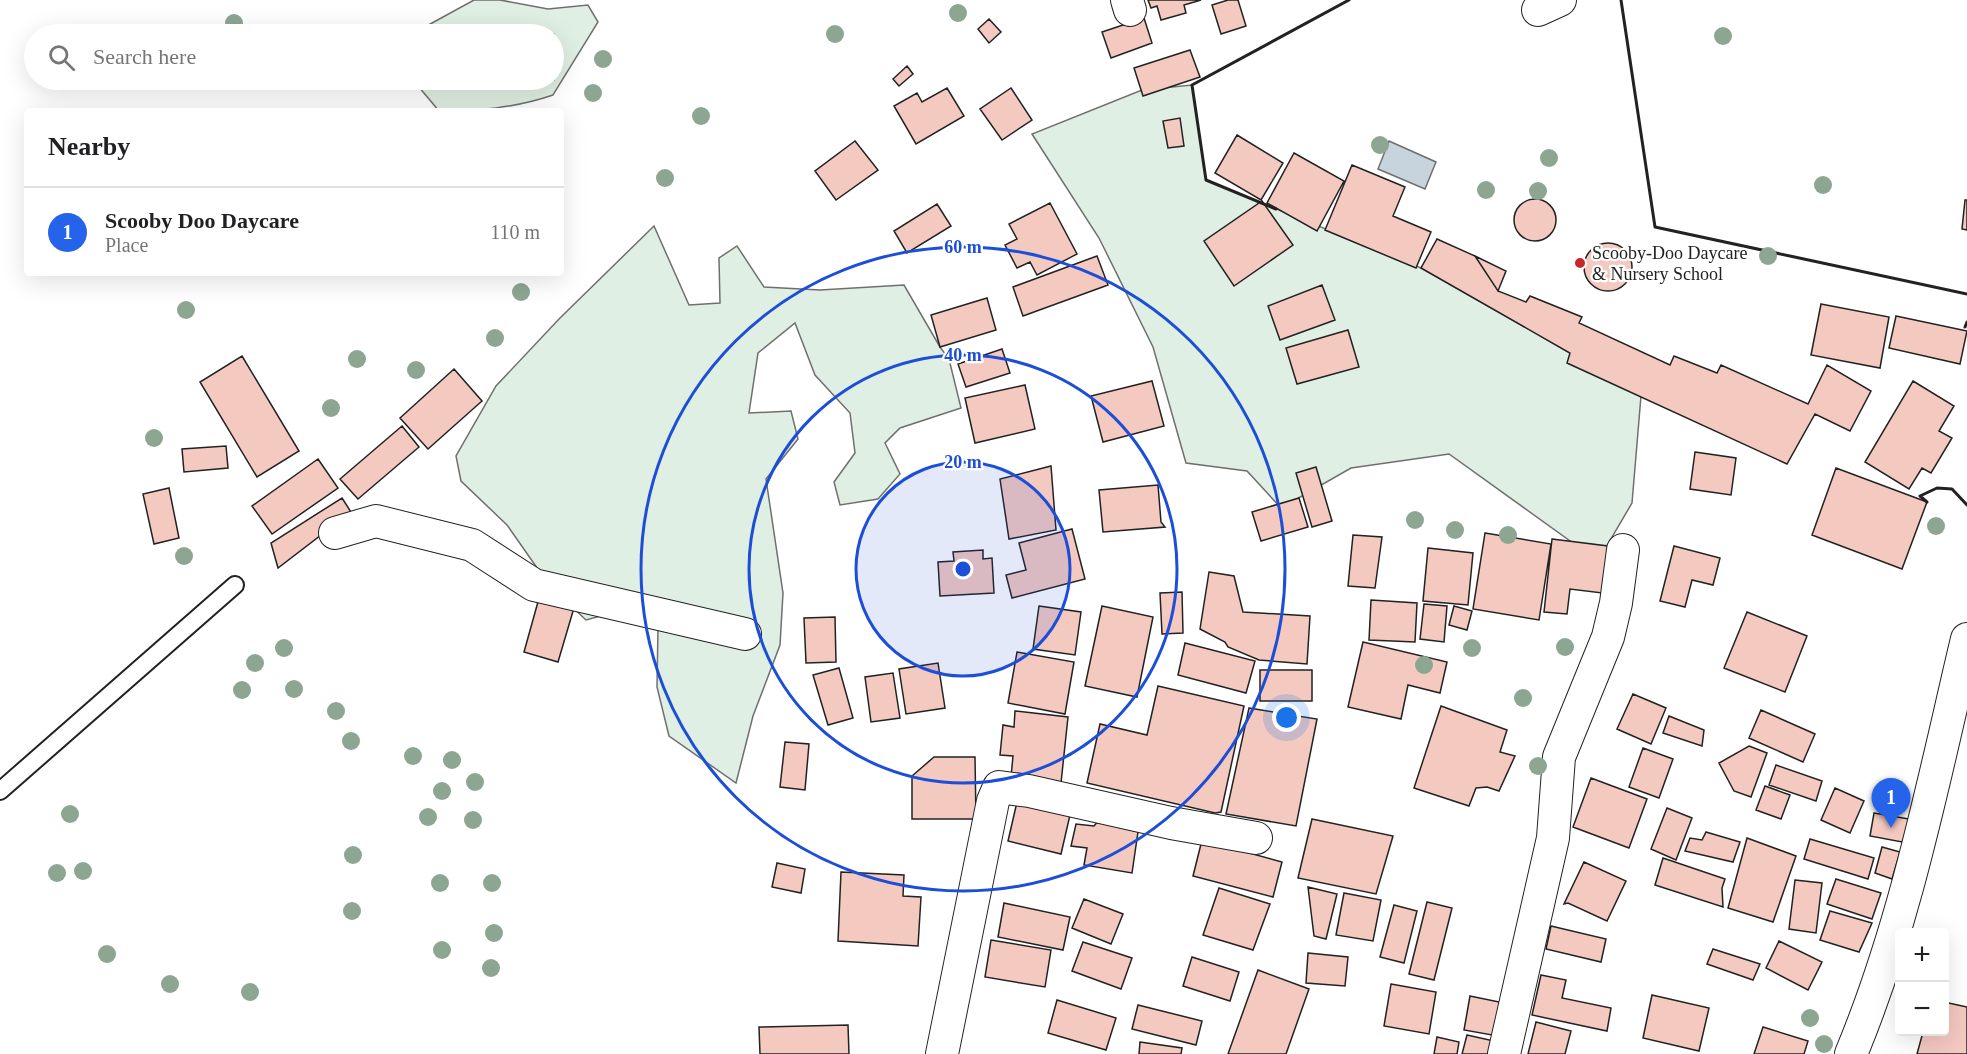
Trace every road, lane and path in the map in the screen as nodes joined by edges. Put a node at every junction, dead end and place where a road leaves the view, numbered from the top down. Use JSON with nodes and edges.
{"nodes":[{"id":1,"x":335,"y":533,"type":"dead end"},
{"id":2,"x":1623,"y":550,"type":"dead end"},
{"id":3,"x":235,"y":585,"type":"dead end"},
{"id":4,"x":745,"y":634,"type":"dead end"},
{"id":5,"x":1967,"y":639,"type":"edge"},
{"id":6,"x":0,"y":791,"type":"edge"},
{"id":7,"x":1256,"y":838,"type":"dead end"},
{"id":8,"x":942,"y":1054,"type":"edge"},
{"id":9,"x":1504,"y":1054,"type":"edge"},
{"id":10,"x":1851,"y":1054,"type":"edge"}],
"edges":[{"from":1,"to":4,"type":"street"},
{"from":2,"to":9,"type":"street"},
{"from":3,"to":6,"type":"lane"},
{"from":5,"to":10,"type":"street"},
{"from":7,"to":8,"type":"street"}]}
